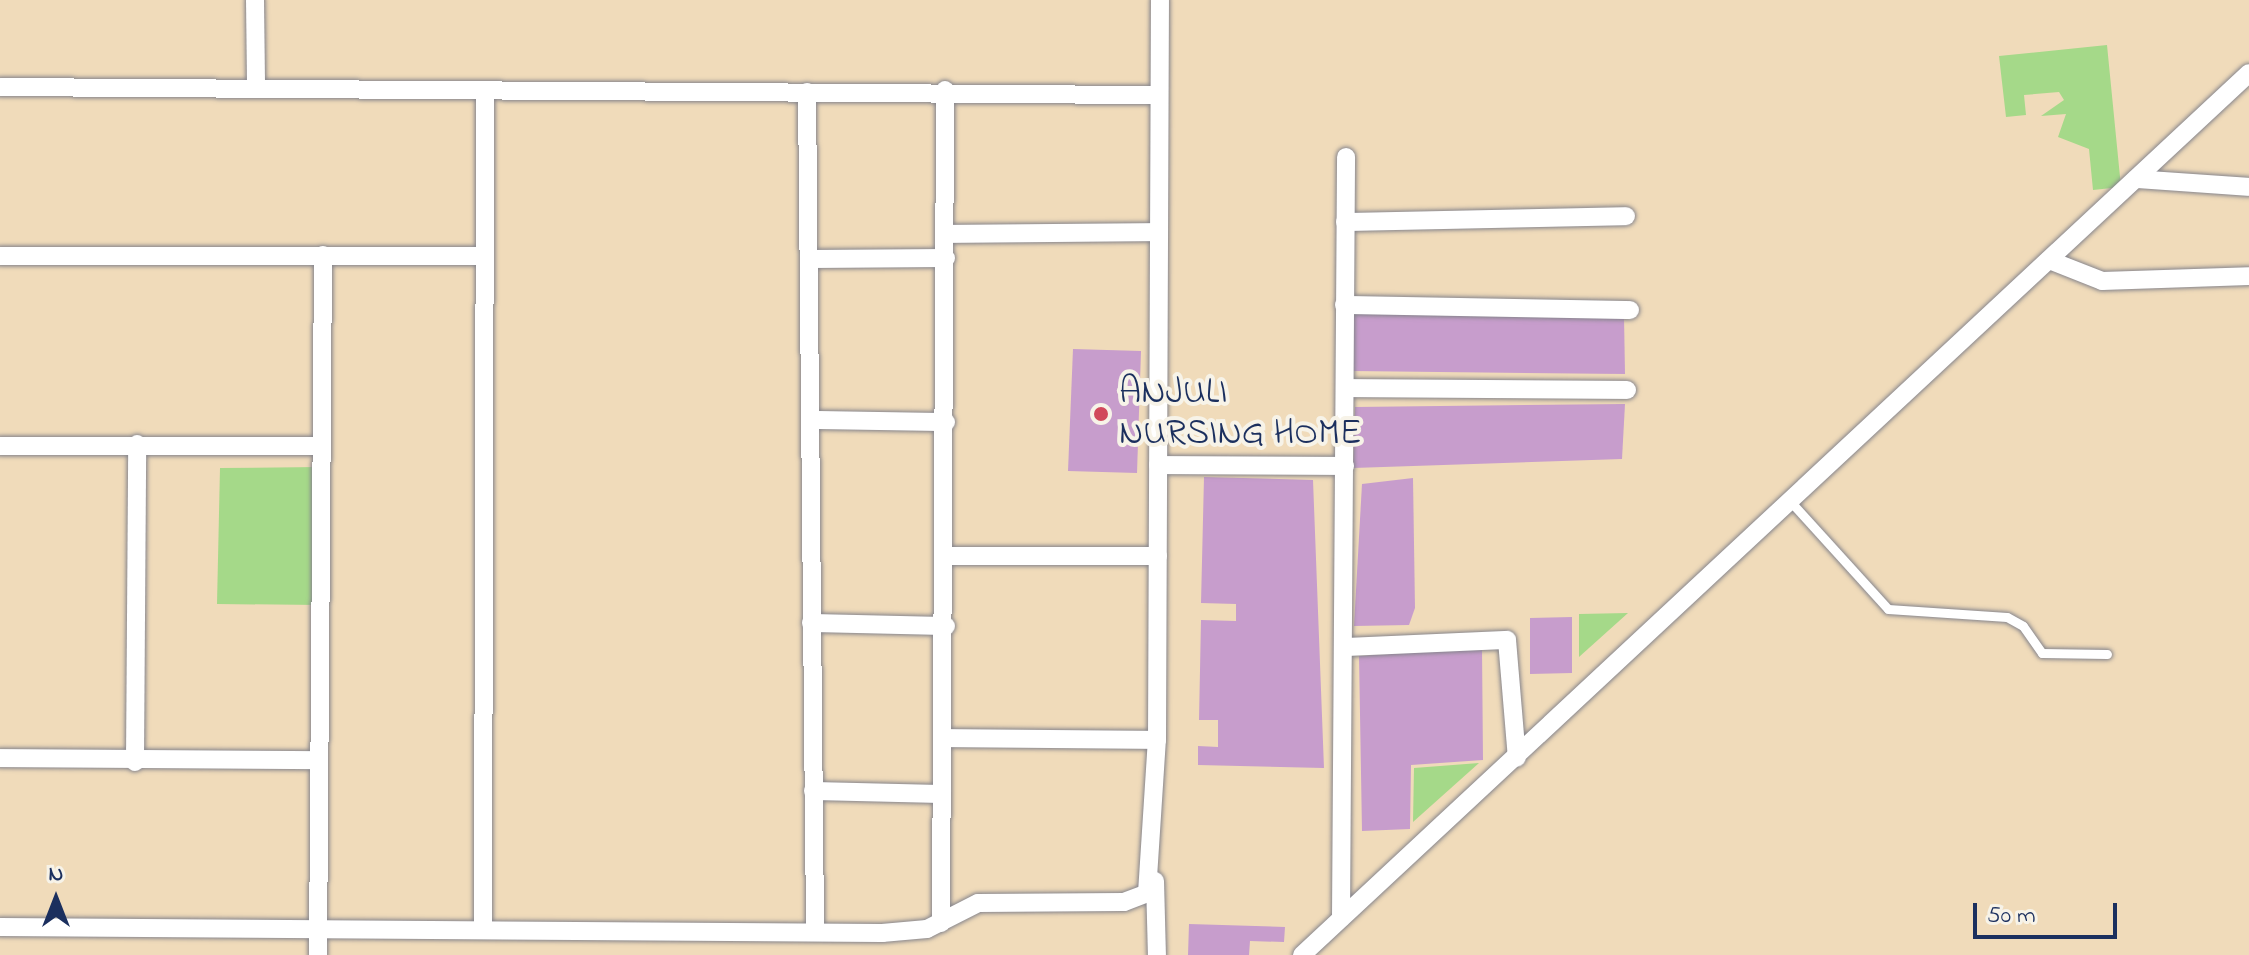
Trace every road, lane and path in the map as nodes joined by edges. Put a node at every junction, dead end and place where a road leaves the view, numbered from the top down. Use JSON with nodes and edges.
{"nodes":[{"id":1,"x":255,"y":0,"type":"edge"},
{"id":2,"x":1160,"y":0,"type":"edge"},
{"id":3,"x":2249,"y":73,"type":"edge"},
{"id":4,"x":0,"y":87,"type":"edge"},
{"id":5,"x":256,"y":88,"type":"junction"},
{"id":6,"x":945,"y":90,"type":"junction"},
{"id":7,"x":485,"y":92,"type":"junction"},
{"id":8,"x":807,"y":92,"type":"junction"},
{"id":9,"x":1157,"y":95,"type":"junction"},
{"id":10,"x":1346,"y":157,"type":"dead end"},
{"id":11,"x":2136,"y":179,"type":"junction"},
{"id":12,"x":2249,"y":187,"type":"edge"},
{"id":13,"x":1626,"y":216,"type":"dead end"},
{"id":14,"x":1345,"y":222,"type":"junction"},
{"id":15,"x":1159,"y":232,"type":"junction"},
{"id":16,"x":947,"y":234,"type":"junction"},
{"id":17,"x":323,"y":255,"type":"junction"},
{"id":18,"x":0,"y":256,"type":"edge"},
{"id":19,"x":485,"y":256,"type":"junction"},
{"id":20,"x":946,"y":258,"type":"junction"},
{"id":21,"x":811,"y":259,"type":"junction"},
{"id":22,"x":2049,"y":260,"type":"junction"},
{"id":23,"x":2249,"y":276,"type":"edge"},
{"id":24,"x":1344,"y":305,"type":"junction"},
{"id":25,"x":1630,"y":310,"type":"dead end"},
{"id":26,"x":1346,"y":388,"type":"junction"},
{"id":27,"x":1627,"y":390,"type":"dead end"},
{"id":28,"x":812,"y":420,"type":"junction"},
{"id":29,"x":946,"y":422,"type":"junction"},
{"id":30,"x":137,"y":444,"type":"junction"},
{"id":31,"x":0,"y":446,"type":"edge"},
{"id":32,"x":320,"y":446,"type":"junction"},
{"id":33,"x":1158,"y":465,"type":"junction"},
{"id":34,"x":1345,"y":466,"type":"junction"},
{"id":35,"x":1791,"y":502,"type":"junction"},
{"id":36,"x":946,"y":556,"type":"junction"},
{"id":37,"x":1158,"y":556,"type":"junction"},
{"id":38,"x":811,"y":623,"type":"junction"},
{"id":39,"x":946,"y":626,"type":"junction"},
{"id":40,"x":1344,"y":647,"type":"junction"},
{"id":41,"x":2107,"y":654,"type":"dead end"},
{"id":42,"x":944,"y":738,"type":"junction"},
{"id":43,"x":1157,"y":740,"type":"junction"},
{"id":44,"x":0,"y":758,"type":"edge"},
{"id":45,"x":1517,"y":758,"type":"junction"},
{"id":46,"x":319,"y":760,"type":"junction"},
{"id":47,"x":135,"y":762,"type":"junction"},
{"id":48,"x":813,"y":791,"type":"junction"},
{"id":49,"x":942,"y":794,"type":"junction"},
{"id":50,"x":1154,"y":838,"type":"junction"},
{"id":51,"x":1341,"y":918,"type":"junction"},
{"id":52,"x":941,"y":923,"type":"junction"},
{"id":53,"x":0,"y":927,"type":"edge"},
{"id":54,"x":318,"y":927,"type":"junction"},
{"id":55,"x":483,"y":927,"type":"junction"},
{"id":56,"x":815,"y":931,"type":"junction"},
{"id":57,"x":318,"y":955,"type":"edge"},
{"id":58,"x":1157,"y":955,"type":"edge"},
{"id":59,"x":1302,"y":955,"type":"edge"}],
"edges":[{"from":1,"to":5,"type":"street"},
{"from":2,"to":9,"type":"street"},
{"from":3,"to":11,"type":"street"},
{"from":4,"to":5,"type":"street"},
{"from":5,"to":7,"type":"street"},
{"from":6,"to":8,"type":"street"},
{"from":6,"to":9,"type":"street"},
{"from":6,"to":16,"type":"street"},
{"from":7,"to":8,"type":"street"},
{"from":7,"to":19,"type":"street"},
{"from":8,"to":21,"type":"street"},
{"from":9,"to":15,"type":"street"},
{"from":10,"to":14,"type":"street"},
{"from":11,"to":12,"type":"street"},
{"from":11,"to":22,"type":"street"},
{"from":13,"to":14,"type":"street"},
{"from":14,"to":24,"type":"street"},
{"from":15,"to":16,"type":"street"},
{"from":15,"to":33,"type":"street"},
{"from":16,"to":20,"type":"street"},
{"from":17,"to":18,"type":"street"},
{"from":17,"to":19,"type":"street"},
{"from":17,"to":32,"type":"street"},
{"from":19,"to":55,"type":"street"},
{"from":20,"to":21,"type":"street"},
{"from":20,"to":29,"type":"street"},
{"from":21,"to":28,"type":"street"},
{"from":22,"to":23,"type":"street"},
{"from":22,"to":35,"type":"street"},
{"from":24,"to":25,"type":"street"},
{"from":24,"to":26,"type":"street"},
{"from":26,"to":27,"type":"street"},
{"from":26,"to":34,"type":"street"},
{"from":28,"to":29,"type":"street"},
{"from":28,"to":38,"type":"street"},
{"from":29,"to":36,"type":"street"},
{"from":30,"to":31,"type":"street"},
{"from":30,"to":32,"type":"street"},
{"from":30,"to":47,"type":"street"},
{"from":32,"to":46,"type":"street"},
{"from":33,"to":34,"type":"street"},
{"from":33,"to":37,"type":"street"},
{"from":34,"to":40,"type":"street"},
{"from":35,"to":41,"type":"lane"},
{"from":35,"to":45,"type":"street"},
{"from":36,"to":37,"type":"street"},
{"from":36,"to":39,"type":"street"},
{"from":37,"to":43,"type":"street"},
{"from":38,"to":39,"type":"street"},
{"from":38,"to":48,"type":"street"},
{"from":39,"to":42,"type":"street"},
{"from":40,"to":45,"type":"street"},
{"from":40,"to":51,"type":"street"},
{"from":42,"to":43,"type":"street"},
{"from":42,"to":49,"type":"street"},
{"from":43,"to":50,"type":"street"},
{"from":44,"to":47,"type":"street"},
{"from":45,"to":51,"type":"street"},
{"from":46,"to":47,"type":"street"},
{"from":46,"to":54,"type":"street"},
{"from":48,"to":49,"type":"street"},
{"from":48,"to":56,"type":"street"},
{"from":49,"to":52,"type":"street"},
{"from":50,"to":52,"type":"street"},
{"from":50,"to":58,"type":"street"},
{"from":51,"to":59,"type":"street"},
{"from":52,"to":56,"type":"street"},
{"from":53,"to":54,"type":"street"},
{"from":54,"to":55,"type":"street"},
{"from":54,"to":57,"type":"street"},
{"from":55,"to":56,"type":"street"}]}
